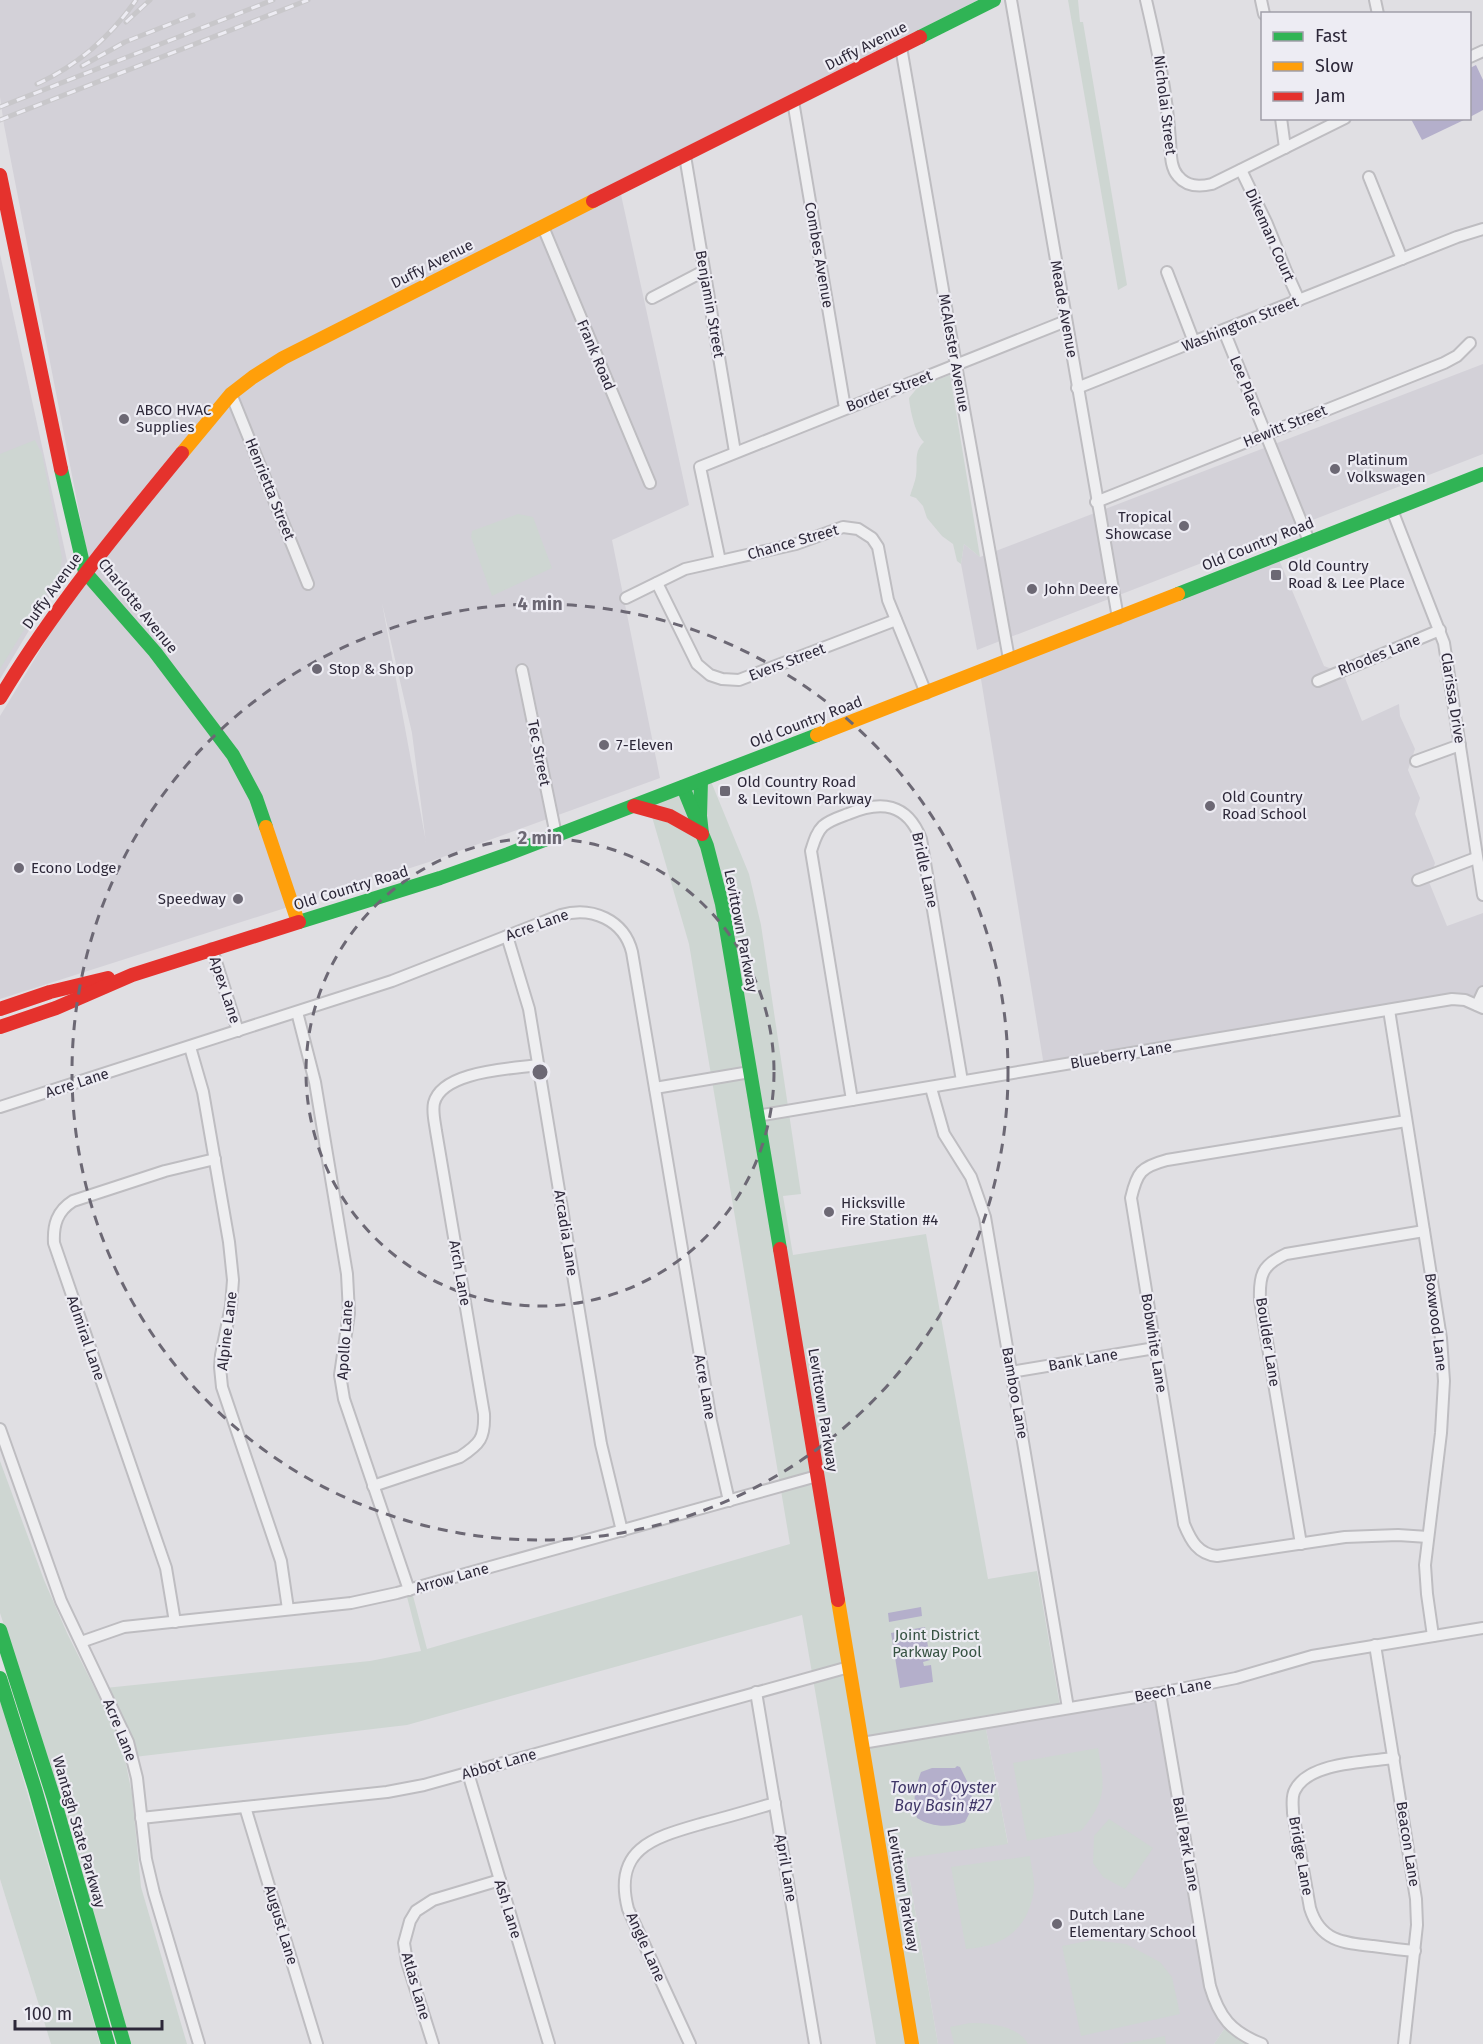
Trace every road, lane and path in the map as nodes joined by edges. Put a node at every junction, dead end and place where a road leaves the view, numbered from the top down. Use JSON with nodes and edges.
{"nodes":[{"id":1,"x":994,"y":0,"type":"edge"},
{"id":2,"x":1011,"y":0,"type":"edge"},
{"id":3,"x":1146,"y":0,"type":"edge"},
{"id":4,"x":901,"y":47,"type":"junction"},
{"id":5,"x":793,"y":101,"type":"junction"},
{"id":6,"x":1281,"y":120,"type":"edge"},
{"id":7,"x":1341,"y":120,"type":"edge"},
{"id":8,"x":1285,"y":148,"type":"junction"},
{"id":9,"x":685,"y":156,"type":"junction"},
{"id":10,"x":1241,"y":170,"type":"junction"},
{"id":11,"x":0,"y":175,"type":"edge"},
{"id":12,"x":1369,"y":177,"type":"dead end"},
{"id":13,"x":543,"y":227,"type":"junction"},
{"id":14,"x":1483,"y":229,"type":"edge"},
{"id":15,"x":1402,"y":259,"type":"junction"},
{"id":16,"x":704,"y":271,"type":"junction"},
{"id":17,"x":1167,"y":272,"type":"dead end"},
{"id":18,"x":652,"y":298,"type":"dead end"},
{"id":19,"x":1299,"y":300,"type":"junction"},
{"id":20,"x":1066,"y":321,"type":"junction"},
{"id":21,"x":1224,"y":331,"type":"junction"},
{"id":22,"x":1194,"y":342,"type":"junction"},
{"id":23,"x":1470,"y":343,"type":"dead end"},
{"id":24,"x":956,"y":365,"type":"junction"},
{"id":25,"x":1077,"y":388,"type":"junction"},
{"id":26,"x":231,"y":394,"type":"junction"},
{"id":27,"x":845,"y":408,"type":"junction"},
{"id":28,"x":1265,"y":434,"type":"junction"},
{"id":29,"x":735,"y":452,"type":"junction"},
{"id":30,"x":1483,"y":474,"type":"edge"},
{"id":31,"x":650,"y":483,"type":"dead end"},
{"id":32,"x":1096,"y":502,"type":"junction"},
{"id":33,"x":1392,"y":510,"type":"junction"},
{"id":34,"x":1309,"y":541,"type":"junction"},
{"id":35,"x":720,"y":561,"type":"junction"},
{"id":36,"x":85,"y":572,"type":"junction"},
{"id":37,"x":657,"y":583,"type":"junction"},
{"id":38,"x":308,"y":584,"type":"dead end"},
{"id":39,"x":626,"y":598,"type":"dead end"},
{"id":40,"x":1118,"y":618,"type":"junction"},
{"id":41,"x":896,"y":620,"type":"junction"},
{"id":42,"x":1440,"y":630,"type":"junction"},
{"id":43,"x":1009,"y":659,"type":"junction"},
{"id":44,"x":522,"y":670,"type":"dead end"},
{"id":45,"x":1318,"y":681,"type":"dead end"},
{"id":46,"x":926,"y":693,"type":"junction"},
{"id":47,"x":0,"y":698,"type":"edge"},
{"id":48,"x":1460,"y":745,"type":"junction"},
{"id":49,"x":1416,"y":761,"type":"dead end"},
{"id":50,"x":701,"y":780,"type":"junction"},
{"id":51,"x":683,"y":787,"type":"junction"},
{"id":52,"x":634,"y":806,"type":"junction"},
{"id":53,"x":702,"y":834,"type":"junction"},
{"id":54,"x":556,"y":835,"type":"junction"},
{"id":55,"x":1476,"y":858,"type":"junction"},
{"id":56,"x":1418,"y":880,"type":"dead end"},
{"id":57,"x":1483,"y":895,"type":"edge"},
{"id":58,"x":298,"y":922,"type":"junction"},
{"id":59,"x":507,"y":936,"type":"junction"},
{"id":60,"x":212,"y":949,"type":"junction"},
{"id":61,"x":132,"y":975,"type":"junction"},
{"id":62,"x":1483,"y":992,"type":"edge"},
{"id":63,"x":1480,"y":1006,"type":"edge"},
{"id":64,"x":0,"y":1009,"type":"edge"},
{"id":65,"x":1389,"y":1010,"type":"junction"},
{"id":66,"x":297,"y":1012,"type":"junction"},
{"id":67,"x":0,"y":1027,"type":"edge"},
{"id":68,"x":238,"y":1031,"type":"junction"},
{"id":69,"x":190,"y":1047,"type":"junction"},
{"id":70,"x":538,"y":1065,"type":"junction"},
{"id":71,"x":750,"y":1072,"type":"junction"},
{"id":72,"x":962,"y":1082,"type":"junction"},
{"id":73,"x":655,"y":1088,"type":"junction"},
{"id":74,"x":931,"y":1088,"type":"junction"},
{"id":75,"x":852,"y":1100,"type":"junction"},
{"id":76,"x":0,"y":1107,"type":"edge"},
{"id":77,"x":757,"y":1116,"type":"junction"},
{"id":78,"x":1406,"y":1121,"type":"junction"},
{"id":79,"x":215,"y":1160,"type":"junction"},
{"id":80,"x":1424,"y":1231,"type":"junction"},
{"id":81,"x":1155,"y":1348,"type":"junction"},
{"id":82,"x":1011,"y":1372,"type":"junction"},
{"id":83,"x":0,"y":1429,"type":"edge"},
{"id":84,"x":817,"y":1476,"type":"junction"},
{"id":85,"x":373,"y":1486,"type":"junction"},
{"id":86,"x":729,"y":1501,"type":"junction"},
{"id":87,"x":621,"y":1531,"type":"junction"},
{"id":88,"x":1428,"y":1537,"type":"junction"},
{"id":89,"x":1301,"y":1544,"type":"junction"},
{"id":90,"x":410,"y":1590,"type":"junction"},
{"id":91,"x":288,"y":1609,"type":"junction"},
{"id":92,"x":175,"y":1622,"type":"junction"},
{"id":93,"x":1483,"y":1628,"type":"edge"},
{"id":94,"x":0,"y":1630,"type":"edge"},
{"id":95,"x":1433,"y":1636,"type":"junction"},
{"id":96,"x":81,"y":1642,"type":"junction"},
{"id":97,"x":1375,"y":1646,"type":"junction"},
{"id":98,"x":849,"y":1667,"type":"junction"},
{"id":99,"x":0,"y":1678,"type":"edge"},
{"id":100,"x":756,"y":1692,"type":"junction"},
{"id":101,"x":1161,"y":1693,"type":"junction"},
{"id":102,"x":1068,"y":1708,"type":"junction"},
{"id":103,"x":862,"y":1743,"type":"junction"},
{"id":104,"x":1394,"y":1758,"type":"junction"},
{"id":105,"x":468,"y":1773,"type":"junction"},
{"id":106,"x":775,"y":1803,"type":"junction"},
{"id":107,"x":245,"y":1807,"type":"junction"},
{"id":108,"x":141,"y":1818,"type":"junction"},
{"id":109,"x":500,"y":1880,"type":"junction"},
{"id":110,"x":1415,"y":1951,"type":"junction"},
{"id":111,"x":108,"y":2044,"type":"edge"},
{"id":112,"x":124,"y":2044,"type":"edge"},
{"id":113,"x":199,"y":2044,"type":"edge"},
{"id":114,"x":316,"y":2044,"type":"edge"},
{"id":115,"x":433,"y":2044,"type":"edge"},
{"id":116,"x":549,"y":2044,"type":"edge"},
{"id":117,"x":690,"y":2044,"type":"edge"},
{"id":118,"x":815,"y":2044,"type":"edge"},
{"id":119,"x":912,"y":2044,"type":"edge"},
{"id":120,"x":1262,"y":2044,"type":"edge"},
{"id":121,"x":1404,"y":2044,"type":"edge"}],
"edges":[{"from":1,"to":4,"type":"main road","name":"Duffy Avenue"},
{"from":2,"to":20,"type":"street","name":"Meade Avenue"},
{"from":3,"to":10,"type":"street","name":"Nicholai Street"},
{"from":4,"to":5,"type":"main road","name":"Duffy Avenue"},
{"from":4,"to":24,"type":"street","name":"McAlester Avenue"},
{"from":5,"to":9,"type":"main road","name":"Duffy Avenue"},
{"from":5,"to":27,"type":"street","name":"Combes Avenue"},
{"from":6,"to":8,"type":"street"},
{"from":7,"to":8,"type":"street","name":"Nicholai Street"},
{"from":8,"to":10,"type":"street","name":"Nicholai Street"},
{"from":9,"to":13,"type":"main road","name":"Duffy Avenue"},
{"from":9,"to":16,"type":"street","name":"Benjamin Street"},
{"from":10,"to":19,"type":"street","name":"Dikeman Court"},
{"from":11,"to":36,"type":"main road","name":"Charlotte Avenue"},
{"from":12,"to":15,"type":"street"},
{"from":13,"to":26,"type":"main road","name":"Duffy Avenue"},
{"from":13,"to":31,"type":"street","name":"Frank Road"},
{"from":14,"to":15,"type":"street","name":"Washington Street"},
{"from":15,"to":19,"type":"street","name":"Washington Street"},
{"from":16,"to":18,"type":"street"},
{"from":16,"to":29,"type":"street","name":"Benjamin Street"},
{"from":17,"to":22,"type":"street"},
{"from":19,"to":21,"type":"street","name":"Washington Street"},
{"from":20,"to":24,"type":"street","name":"Border Street"},
{"from":20,"to":25,"type":"street","name":"Meade Avenue"},
{"from":21,"to":22,"type":"street","name":"Washington Street"},
{"from":21,"to":28,"type":"street","name":"Lee Place"},
{"from":22,"to":25,"type":"street","name":"Washington Street"},
{"from":23,"to":28,"type":"street","name":"Hewitt Street"},
{"from":24,"to":27,"type":"street","name":"Border Street"},
{"from":24,"to":43,"type":"street","name":"McAlester Avenue"},
{"from":25,"to":32,"type":"street","name":"Meade Avenue"},
{"from":26,"to":36,"type":"main road","name":"Duffy Avenue"},
{"from":26,"to":38,"type":"street","name":"Henrietta Street"},
{"from":27,"to":29,"type":"street","name":"Border Street"},
{"from":28,"to":32,"type":"street","name":"Hewitt Street"},
{"from":28,"to":34,"type":"street","name":"Lee Place"},
{"from":29,"to":35,"type":"street","name":"Border Street"},
{"from":30,"to":33,"type":"main road","name":"Old Country Road"},
{"from":32,"to":40,"type":"street","name":"Meade Avenue"},
{"from":33,"to":34,"type":"main road","name":"Old Country Road"},
{"from":33,"to":42,"type":"street","name":"Clarissa Drive"},
{"from":34,"to":40,"type":"main road","name":"Old Country Road"},
{"from":35,"to":37,"type":"street","name":"Chance Street"},
{"from":35,"to":41,"type":"street","name":"Chance Street"},
{"from":36,"to":47,"type":"main road","name":"Duffy Avenue"},
{"from":36,"to":58,"type":"main road","name":"Charlotte Avenue"},
{"from":37,"to":39,"type":"street","name":"Chance Street"},
{"from":37,"to":41,"type":"street","name":"Evers Street"},
{"from":40,"to":43,"type":"main road","name":"Old Country Road"},
{"from":41,"to":46,"type":"street","name":"Chance Street"},
{"from":42,"to":45,"type":"street","name":"Rhodes Lane"},
{"from":42,"to":48,"type":"street","name":"Clarissa Drive"},
{"from":43,"to":46,"type":"main road","name":"Old Country Road"},
{"from":44,"to":54,"type":"street","name":"Tec Street"},
{"from":46,"to":50,"type":"main road","name":"Old Country Road"},
{"from":48,"to":49,"type":"street"},
{"from":48,"to":55,"type":"street","name":"Clarissa Drive"},
{"from":50,"to":51,"type":"main road","name":"Old Country Road"},
{"from":50,"to":53,"type":"main road"},
{"from":51,"to":52,"type":"main road","name":"Old Country Road"},
{"from":51,"to":53,"type":"main road","name":"Levittown Parkway"},
{"from":52,"to":53,"type":"main road"},
{"from":52,"to":54,"type":"main road","name":"Old Country Road"},
{"from":53,"to":71,"type":"main road","name":"Levittown Parkway"},
{"from":54,"to":58,"type":"main road","name":"Old Country Road"},
{"from":55,"to":56,"type":"street"},
{"from":55,"to":57,"type":"street","name":"Clarissa Drive"},
{"from":58,"to":60,"type":"main road","name":"Old Country Road"},
{"from":59,"to":66,"type":"street","name":"Acre Lane"},
{"from":59,"to":70,"type":"street","name":"Arcadia Lane"},
{"from":59,"to":73,"type":"street","name":"Acre Lane"},
{"from":60,"to":61,"type":"main road","name":"Old Country Road"},
{"from":60,"to":68,"type":"street","name":"Apex Lane"},
{"from":61,"to":64,"type":"main road","name":"Old Country Road"},
{"from":61,"to":67,"type":"main road","name":"Old Country Road"},
{"from":62,"to":63,"type":"street"},
{"from":63,"to":65,"type":"street","name":"Blueberry Lane"},
{"from":65,"to":72,"type":"street","name":"Blueberry Lane"},
{"from":65,"to":78,"type":"street","name":"Boxwood Lane"},
{"from":66,"to":68,"type":"street","name":"Acre Lane"},
{"from":66,"to":85,"type":"street","name":"Apollo Lane"},
{"from":68,"to":69,"type":"street","name":"Acre Lane"},
{"from":69,"to":76,"type":"street","name":"Acre Lane"},
{"from":69,"to":79,"type":"street","name":"Alpine Lane"},
{"from":70,"to":85,"type":"street","name":"Arch Lane"},
{"from":70,"to":87,"type":"street","name":"Arcadia Lane"},
{"from":71,"to":73,"type":"street"},
{"from":71,"to":77,"type":"main road","name":"Levittown Parkway"},
{"from":72,"to":74,"type":"street","name":"Blueberry Lane"},
{"from":72,"to":75,"type":"street","name":"Bridle Lane"},
{"from":73,"to":86,"type":"street","name":"Acre Lane"},
{"from":74,"to":75,"type":"street","name":"Blueberry Lane"},
{"from":74,"to":82,"type":"street","name":"Bamboo Lane"},
{"from":75,"to":77,"type":"street","name":"Blueberry Lane"},
{"from":77,"to":84,"type":"main road","name":"Levittown Parkway"},
{"from":78,"to":80,"type":"street","name":"Boxwood Lane"},
{"from":78,"to":81,"type":"street","name":"Bobwhite Lane"},
{"from":79,"to":91,"type":"street","name":"Alpine Lane"},
{"from":79,"to":92,"type":"street","name":"Admiral Lane"},
{"from":80,"to":88,"type":"street","name":"Boxwood Lane"},
{"from":80,"to":89,"type":"street","name":"Boulder Lane"},
{"from":81,"to":82,"type":"street","name":"Bank Lane"},
{"from":81,"to":89,"type":"street","name":"Bobwhite Lane"},
{"from":82,"to":102,"type":"street","name":"Bamboo Lane"},
{"from":83,"to":96,"type":"street","name":"Acre Lane"},
{"from":84,"to":86,"type":"street","name":"Arrow Lane"},
{"from":84,"to":98,"type":"main road","name":"Levittown Parkway"},
{"from":85,"to":90,"type":"street","name":"Apollo Lane"},
{"from":86,"to":87,"type":"street","name":"Arrow Lane"},
{"from":87,"to":90,"type":"street","name":"Arrow Lane"},
{"from":88,"to":89,"type":"street","name":"Bobwhite Lane"},
{"from":88,"to":95,"type":"street","name":"Boxwood Lane"},
{"from":90,"to":91,"type":"street","name":"Arrow Lane"},
{"from":91,"to":92,"type":"street","name":"Arrow Lane"},
{"from":92,"to":96,"type":"street","name":"Arrow Lane"},
{"from":93,"to":95,"type":"street","name":"Beech Lane"},
{"from":94,"to":112,"type":"main road","name":"Wantagh State Parkway"},
{"from":95,"to":97,"type":"street","name":"Beech Lane"},
{"from":96,"to":108,"type":"street","name":"Acre Lane"},
{"from":97,"to":101,"type":"street","name":"Beech Lane"},
{"from":97,"to":104,"type":"street","name":"Beacon Lane"},
{"from":98,"to":100,"type":"street","name":"Abbot Lane"},
{"from":98,"to":103,"type":"main road","name":"Levittown Parkway"},
{"from":99,"to":111,"type":"main road","name":"Wantagh State Parkway"},
{"from":100,"to":105,"type":"street","name":"Abbot Lane"},
{"from":100,"to":106,"type":"street","name":"April Lane"},
{"from":101,"to":102,"type":"street","name":"Beech Lane"},
{"from":101,"to":120,"type":"street","name":"Ball Park Lane"},
{"from":102,"to":103,"type":"street","name":"Beech Lane"},
{"from":103,"to":119,"type":"main road","name":"Levittown Parkway"},
{"from":104,"to":110,"type":"street","name":"Beacon Lane"},
{"from":104,"to":110,"type":"street","name":"Bridge Lane"},
{"from":105,"to":107,"type":"street","name":"Abbot Lane"},
{"from":105,"to":109,"type":"street","name":"Ash Lane"},
{"from":106,"to":117,"type":"street","name":"Angle Lane"},
{"from":106,"to":118,"type":"street","name":"April Lane"},
{"from":107,"to":108,"type":"street","name":"Abbot Lane"},
{"from":107,"to":114,"type":"street","name":"August Lane"},
{"from":108,"to":113,"type":"street","name":"Acre Lane"},
{"from":109,"to":115,"type":"street","name":"Atlas Lane"},
{"from":109,"to":116,"type":"street","name":"Ash Lane"},
{"from":110,"to":121,"type":"street","name":"Beacon Lane"}]}
